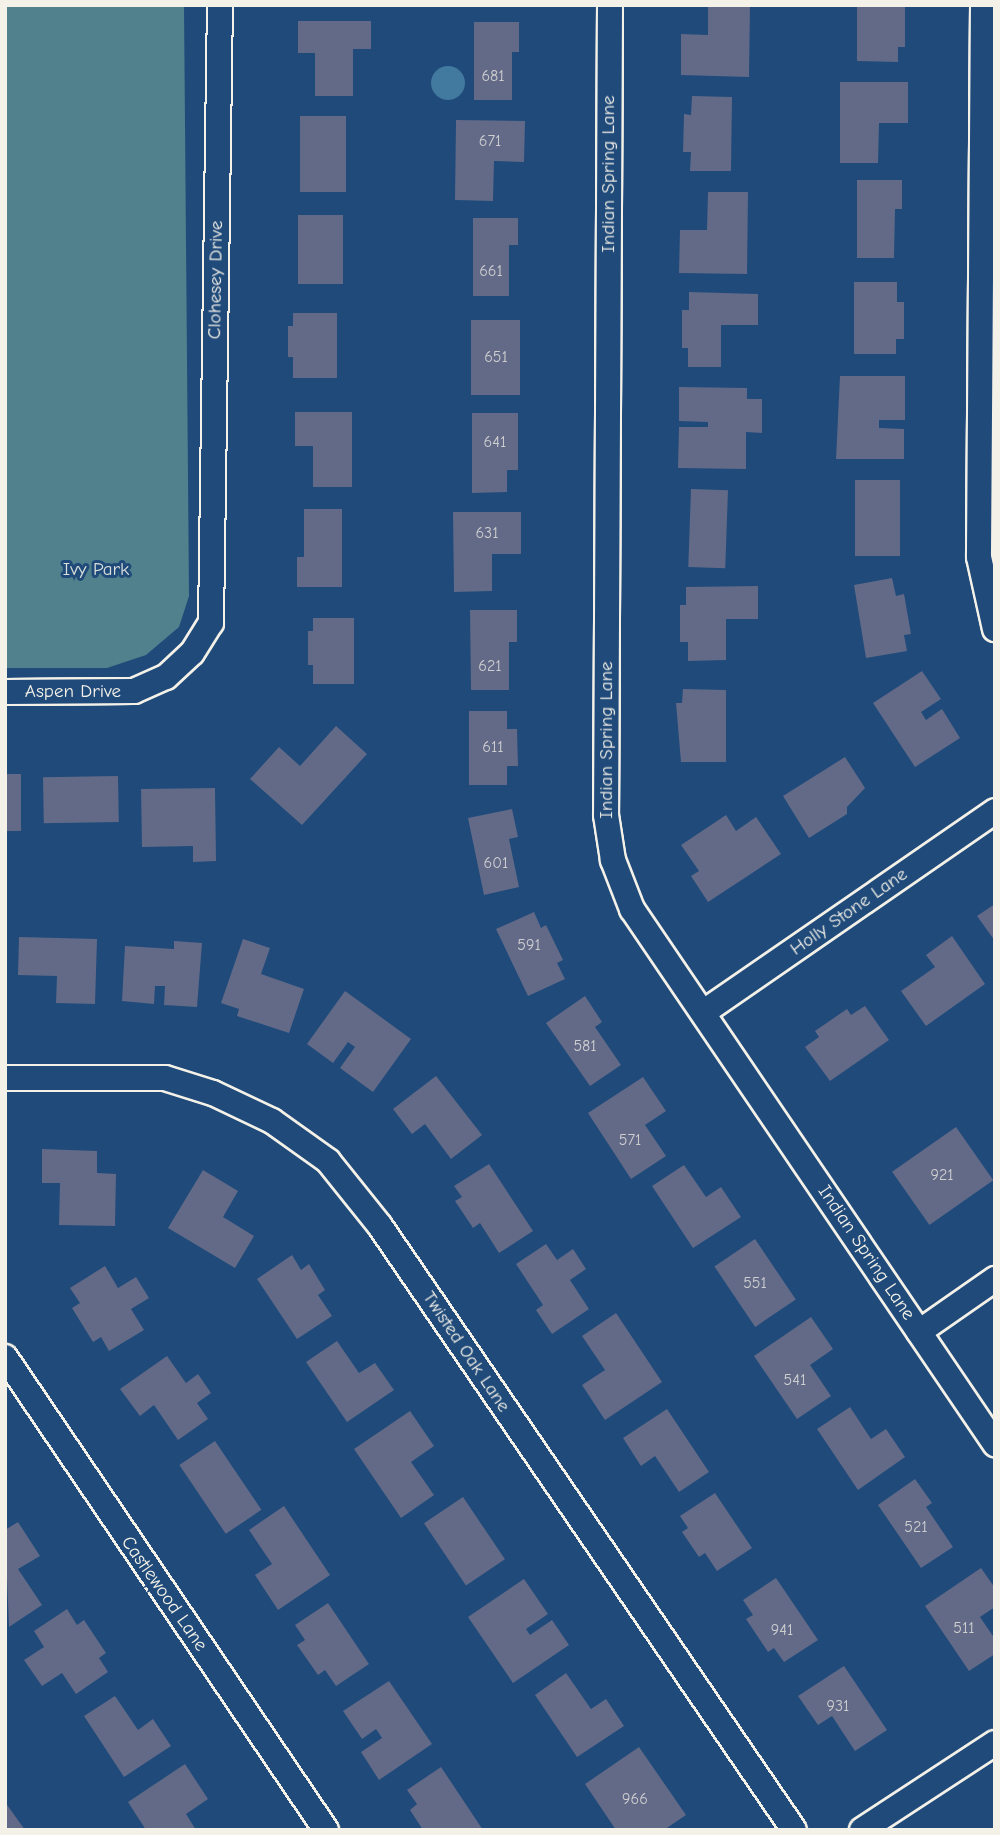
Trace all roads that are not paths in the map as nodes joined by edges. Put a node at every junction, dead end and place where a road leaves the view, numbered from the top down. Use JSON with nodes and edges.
{"nodes":[{"id":1,"x":219,"y":5,"type":"edge"},
{"id":2,"x":610,"y":5,"type":"edge"},
{"id":3,"x":984,"y":5,"type":"edge"},
{"id":4,"x":989,"y":146,"type":"edge"},
{"id":5,"x":212,"y":554,"type":"joint"},
{"id":6,"x":995,"y":629,"type":"edge"},
{"id":7,"x":5,"y":692,"type":"edge"},
{"id":8,"x":995,"y":811,"type":"edge"},
{"id":9,"x":704,"y":1012,"type":"junction"},
{"id":10,"x":5,"y":1079,"type":"edge"},
{"id":11,"x":995,"y":1279,"type":"edge"},
{"id":12,"x":919,"y":1332,"type":"junction"},
{"id":13,"x":5,"y":1357,"type":"edge"},
{"id":14,"x":995,"y":1444,"type":"edge"},
{"id":15,"x":995,"y":1743,"type":"edge"},
{"id":16,"x":326,"y":1830,"type":"edge"},
{"id":17,"x":794,"y":1830,"type":"edge"},
{"id":18,"x":862,"y":1830,"type":"edge"}],
"edges":[{"from":1,"to":5,"type":"street","name":"Clohesey Drive"},
{"from":2,"to":9,"type":"street","name":"Indian Spring Lane"},
{"from":3,"to":4,"type":"street"},
{"from":4,"to":6,"type":"street"},
{"from":5,"to":7,"type":"street","name":"Aspen Drive"},
{"from":8,"to":9,"type":"street","name":"Holly Stone Lane"},
{"from":9,"to":12,"type":"street","name":"Indian Spring Lane"},
{"from":10,"to":17,"type":"street","name":"Twisted Oak Lane"},
{"from":11,"to":12,"type":"street"},
{"from":12,"to":14,"type":"street","name":"Indian Spring Lane"},
{"from":13,"to":16,"type":"street","name":"Castlewood Lane"},
{"from":15,"to":18,"type":"street"}]}
